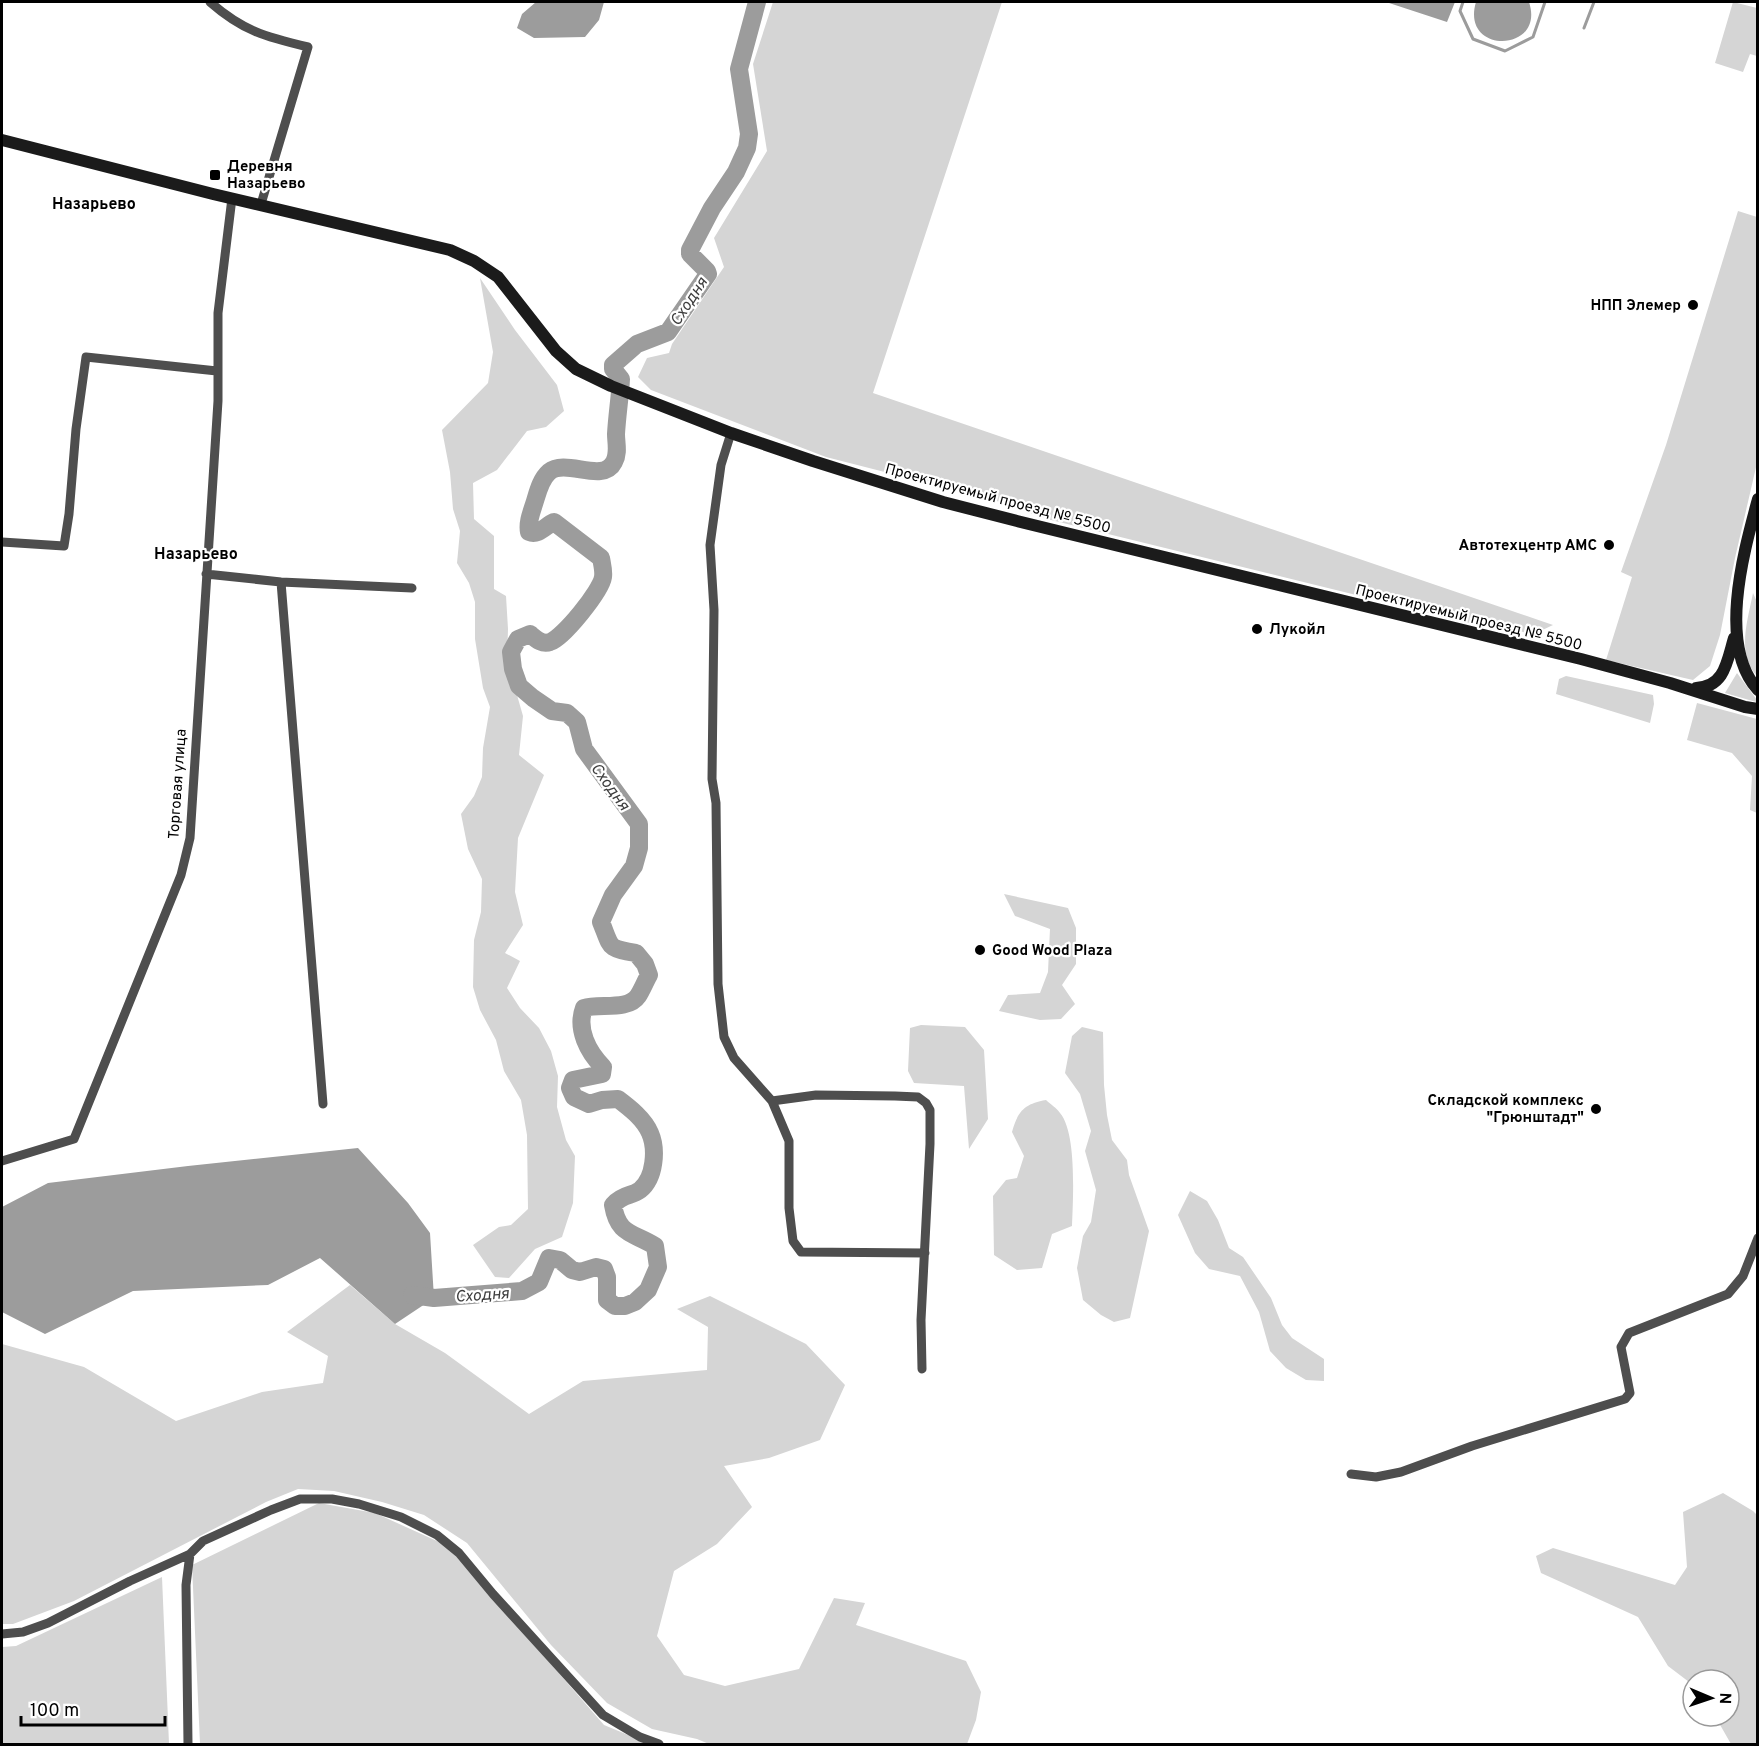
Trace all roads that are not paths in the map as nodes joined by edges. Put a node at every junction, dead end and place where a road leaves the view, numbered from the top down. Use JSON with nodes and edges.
{"nodes":[{"id":1,"x":210,"y":2,"type":"edge"},
{"id":2,"x":2,"y":140,"type":"edge"},
{"id":3,"x":232,"y":198,"type":"junction"},
{"id":4,"x":261,"y":204,"type":"junction"},
{"id":5,"x":217,"y":371,"type":"junction"},
{"id":6,"x":731,"y":433,"type":"junction"},
{"id":7,"x":1758,"y":499,"type":"edge"},
{"id":8,"x":1755,"y":515,"type":"edge"},
{"id":9,"x":2,"y":542,"type":"edge"},
{"id":10,"x":206,"y":574,"type":"junction"},
{"id":11,"x":281,"y":582,"type":"junction"},
{"id":12,"x":412,"y":588,"type":"dead end"},
{"id":13,"x":1736,"y":634,"type":"junction"},
{"id":14,"x":1688,"y":688,"type":"junction"},
{"id":15,"x":1758,"y":690,"type":"edge"},
{"id":16,"x":1758,"y":709,"type":"edge"},
{"id":17,"x":772,"y":1101,"type":"junction"},
{"id":18,"x":323,"y":1104,"type":"dead end"},
{"id":19,"x":2,"y":1161,"type":"edge"},
{"id":20,"x":1758,"y":1238,"type":"edge"},
{"id":21,"x":925,"y":1253,"type":"junction"},
{"id":22,"x":922,"y":1369,"type":"dead end"},
{"id":23,"x":1351,"y":1474,"type":"dead end"},
{"id":24,"x":190,"y":1554,"type":"junction"},
{"id":25,"x":2,"y":1634,"type":"edge"},
{"id":26,"x":188,"y":1744,"type":"edge"},
{"id":27,"x":659,"y":1744,"type":"edge"}],
"edges":[{"from":1,"to":4,"type":"street"},
{"from":2,"to":3,"type":"street","name":"Проектируемый проезд № 5500"},
{"from":3,"to":4,"type":"street","name":"Проектируемый проезд № 5500"},
{"from":3,"to":5,"type":"street","name":"Торговая улица"},
{"from":4,"to":6,"type":"street","name":"Проектируемый проезд № 5500"},
{"from":5,"to":9,"type":"street"},
{"from":5,"to":10,"type":"street","name":"Торговая улица"},
{"from":6,"to":14,"type":"street","name":"Проектируемый проезд № 5500"},
{"from":6,"to":17,"type":"street"},
{"from":7,"to":8,"type":"street"},
{"from":8,"to":13,"type":"street"},
{"from":10,"to":11,"type":"street"},
{"from":10,"to":19,"type":"street","name":"Торговая улица"},
{"from":11,"to":12,"type":"street"},
{"from":11,"to":18,"type":"street"},
{"from":13,"to":14,"type":"street"},
{"from":13,"to":15,"type":"street"},
{"from":14,"to":16,"type":"street","name":"Проектируемый проезд № 5500"},
{"from":17,"to":21,"type":"street"},
{"from":17,"to":21,"type":"street"},
{"from":20,"to":23,"type":"street"},
{"from":21,"to":22,"type":"street"},
{"from":24,"to":25,"type":"street"},
{"from":24,"to":26,"type":"street"},
{"from":24,"to":27,"type":"street"}]}
